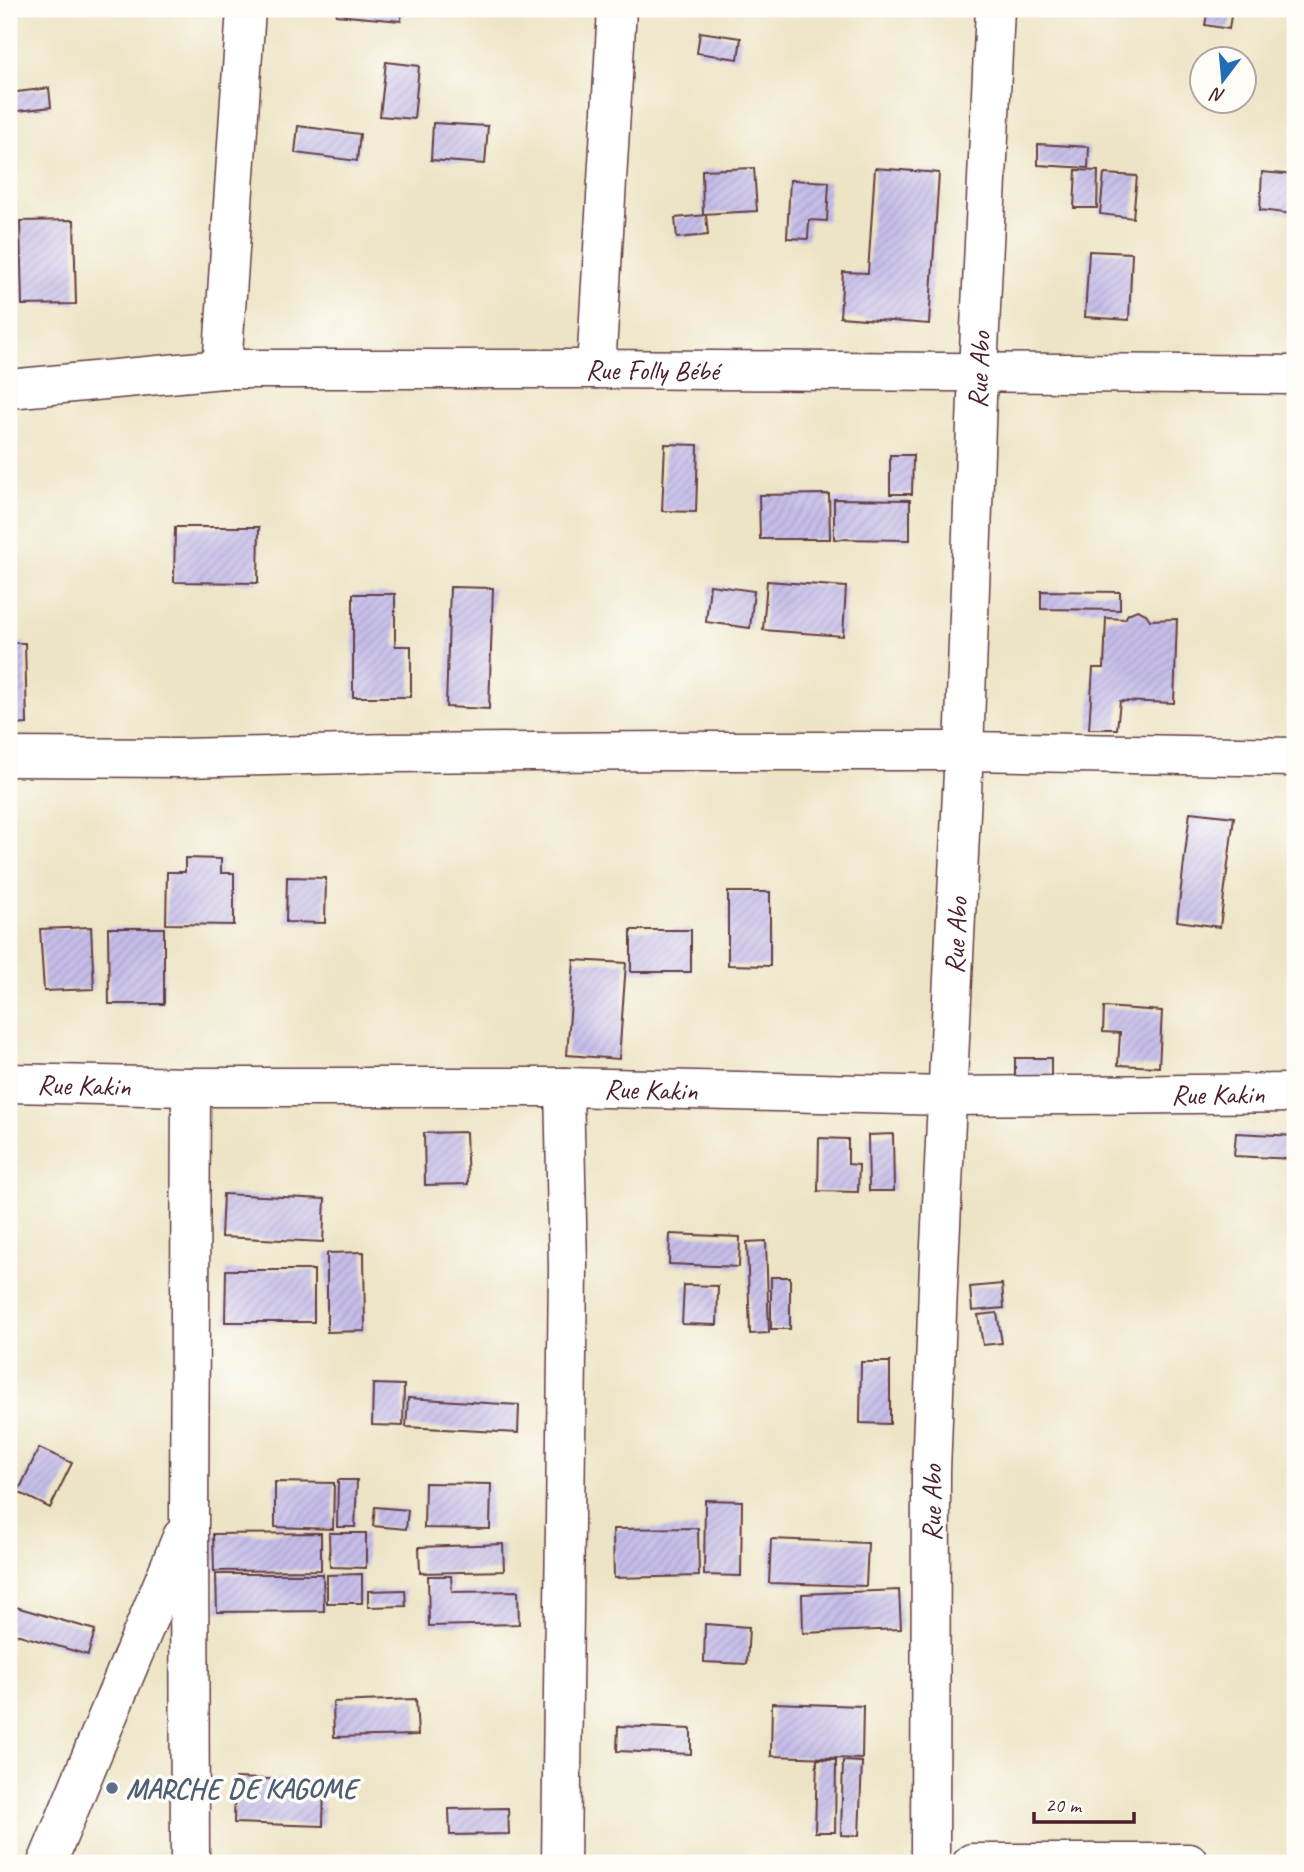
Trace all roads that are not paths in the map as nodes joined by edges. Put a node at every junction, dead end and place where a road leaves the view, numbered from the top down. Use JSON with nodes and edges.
{"nodes":[{"id":1,"x":246,"y":9,"type":"edge"},
{"id":2,"x":617,"y":9,"type":"edge"},
{"id":3,"x":995,"y":9,"type":"edge"},
{"id":4,"x":222,"y":369,"type":"junction"},
{"id":5,"x":596,"y":369,"type":"junction"},
{"id":6,"x":978,"y":371,"type":"junction"},
{"id":7,"x":1295,"y":375,"type":"edge"},
{"id":8,"x":9,"y":389,"type":"edge"},
{"id":9,"x":964,"y":751,"type":"junction"},
{"id":10,"x":9,"y":757,"type":"edge"},
{"id":11,"x":1295,"y":757,"type":"edge"},
{"id":12,"x":9,"y":1083,"type":"edge"},
{"id":13,"x":191,"y":1087,"type":"junction"},
{"id":14,"x":564,"y":1087,"type":"junction"},
{"id":15,"x":1295,"y":1093,"type":"edge"},
{"id":16,"x":948,"y":1096,"type":"junction"},
{"id":17,"x":189,"y":1522,"type":"junction"},
{"id":18,"x":47,"y":1863,"type":"edge"},
{"id":19,"x":190,"y":1863,"type":"edge"},
{"id":20,"x":561,"y":1863,"type":"edge"},
{"id":21,"x":930,"y":1863,"type":"edge"},
{"id":22,"x":972,"y":1863,"type":"edge"},
{"id":23,"x":1189,"y":1863,"type":"edge"}],
"edges":[{"from":1,"to":4,"type":"street"},
{"from":2,"to":5,"type":"street"},
{"from":3,"to":6,"type":"street","name":"Rue Abo"},
{"from":4,"to":5,"type":"street","name":"Rue Folly Bébé"},
{"from":4,"to":8,"type":"street","name":"Rue Folly Bébé"},
{"from":5,"to":6,"type":"street","name":"Rue Folly Bébé"},
{"from":6,"to":7,"type":"street","name":"Rue Folly Bébé"},
{"from":6,"to":9,"type":"street","name":"Rue Abo"},
{"from":9,"to":10,"type":"street"},
{"from":9,"to":11,"type":"street"},
{"from":9,"to":16,"type":"street","name":"Rue Abo"},
{"from":12,"to":13,"type":"street","name":"Rue Kakin"},
{"from":13,"to":14,"type":"street","name":"Rue Kakin"},
{"from":13,"to":17,"type":"street"},
{"from":14,"to":16,"type":"street","name":"Rue Kakin"},
{"from":14,"to":20,"type":"street"},
{"from":15,"to":16,"type":"street","name":"Rue Kakin"},
{"from":16,"to":21,"type":"street","name":"Rue Abo"},
{"from":17,"to":18,"type":"street"},
{"from":17,"to":19,"type":"street"},
{"from":22,"to":23,"type":"street"}]}
